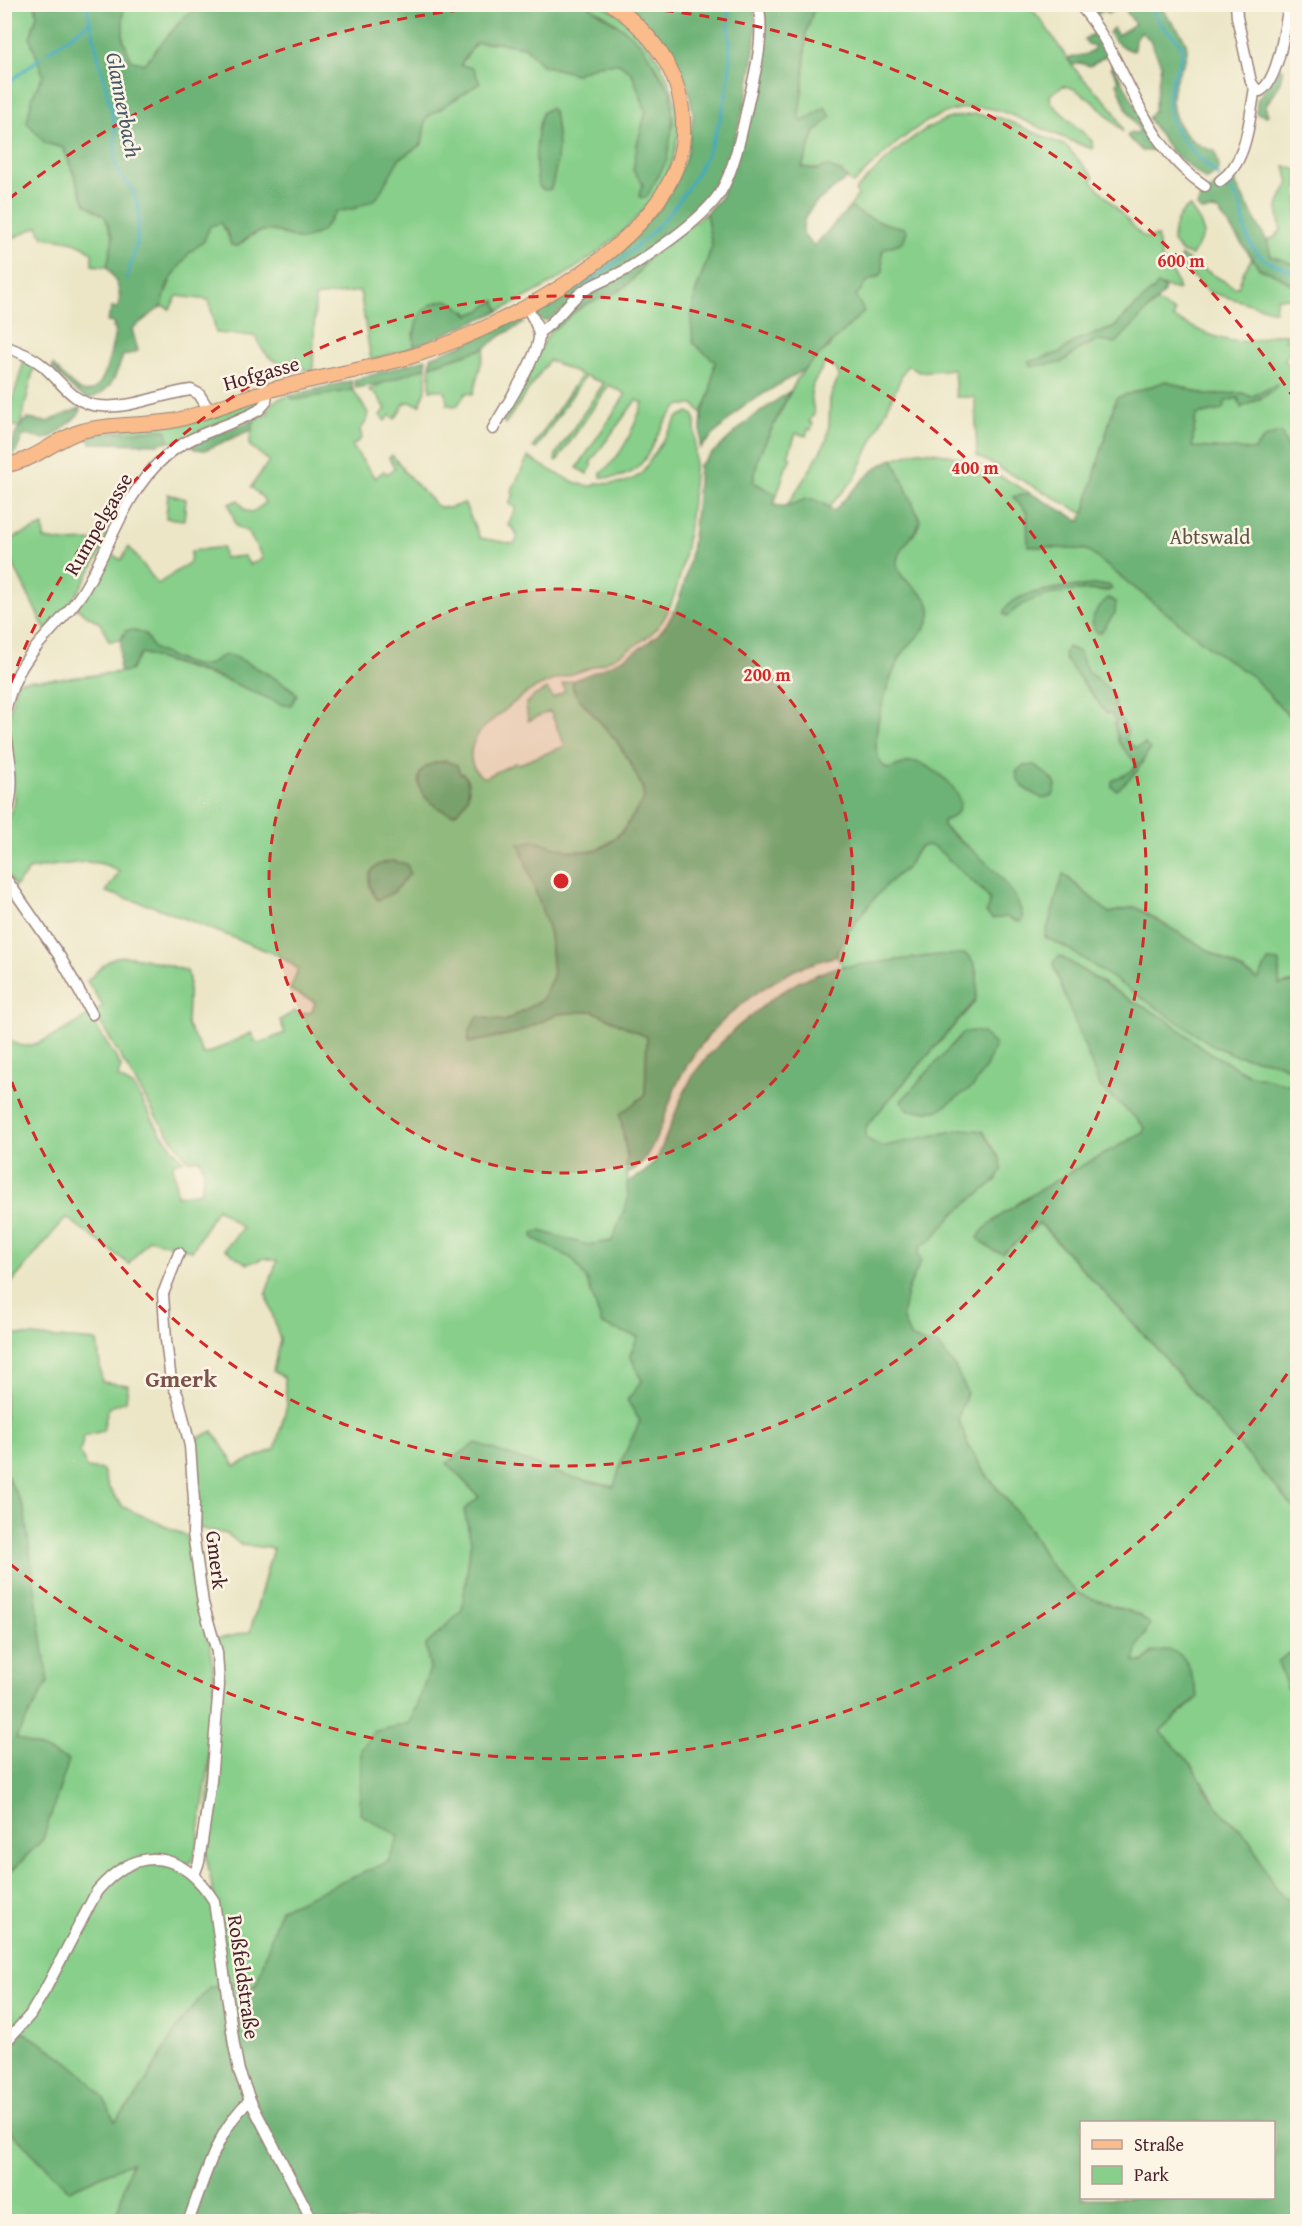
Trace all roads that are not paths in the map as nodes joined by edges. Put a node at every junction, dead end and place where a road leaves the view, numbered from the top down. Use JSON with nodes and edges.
{"nodes":[{"id":1,"x":612,"y":4,"type":"edge"},
{"id":2,"x":758,"y":4,"type":"edge"},
{"id":3,"x":1079,"y":4,"type":"edge"},
{"id":4,"x":1236,"y":4,"type":"edge"},
{"id":5,"x":1289,"y":4,"type":"edge"},
{"id":6,"x":1255,"y":88,"type":"junction"},
{"id":7,"x":1222,"y":179,"type":"dead end"},
{"id":8,"x":1205,"y":186,"type":"dead end"},
{"id":9,"x":527,"y":307,"type":"junction"},
{"id":10,"x":539,"y":332,"type":"junction"},
{"id":11,"x":4,"y":346,"type":"edge"},
{"id":12,"x":267,"y":391,"type":"junction"},
{"id":13,"x":209,"y":410,"type":"junction"},
{"id":14,"x":493,"y":429,"type":"dead end"},
{"id":15,"x":4,"y":465,"type":"edge"},
{"id":16,"x":4,"y":721,"type":"edge"},
{"id":17,"x":4,"y":820,"type":"edge"},
{"id":18,"x":4,"y":876,"type":"edge"},
{"id":19,"x":92,"y":1014,"type":"dead end"},
{"id":20,"x":179,"y":1253,"type":"dead end"},
{"id":21,"x":194,"y":1875,"type":"junction"},
{"id":22,"x":4,"y":2044,"type":"edge"},
{"id":23,"x":250,"y":2100,"type":"junction"},
{"id":24,"x":188,"y":2222,"type":"edge"},
{"id":25,"x":313,"y":2222,"type":"edge"}],
"edges":[{"from":1,"to":9,"type":"main road","name":"Hofgasse"},
{"from":2,"to":10,"type":"street"},
{"from":3,"to":8,"type":"street"},
{"from":4,"to":6,"type":"street"},
{"from":5,"to":6,"type":"street"},
{"from":6,"to":7,"type":"street"},
{"from":9,"to":10,"type":"street"},
{"from":9,"to":12,"type":"main road","name":"Hofgasse"},
{"from":10,"to":14,"type":"street"},
{"from":11,"to":13,"type":"street"},
{"from":12,"to":13,"type":"main road","name":"Hofgasse"},
{"from":12,"to":16,"type":"street","name":"Rumpelgasse"},
{"from":13,"to":15,"type":"main road","name":"Hofgasse"},
{"from":16,"to":17,"type":"street","name":"Rumpelgasse"},
{"from":18,"to":19,"type":"street"},
{"from":20,"to":21,"type":"street","name":"Gmerk"},
{"from":21,"to":22,"type":"street","name":"Roßfeldstraße"},
{"from":21,"to":23,"type":"street","name":"Roßfeldstraße"},
{"from":23,"to":24,"type":"street"},
{"from":23,"to":25,"type":"street","name":"Roßfeldstraße"}]}
